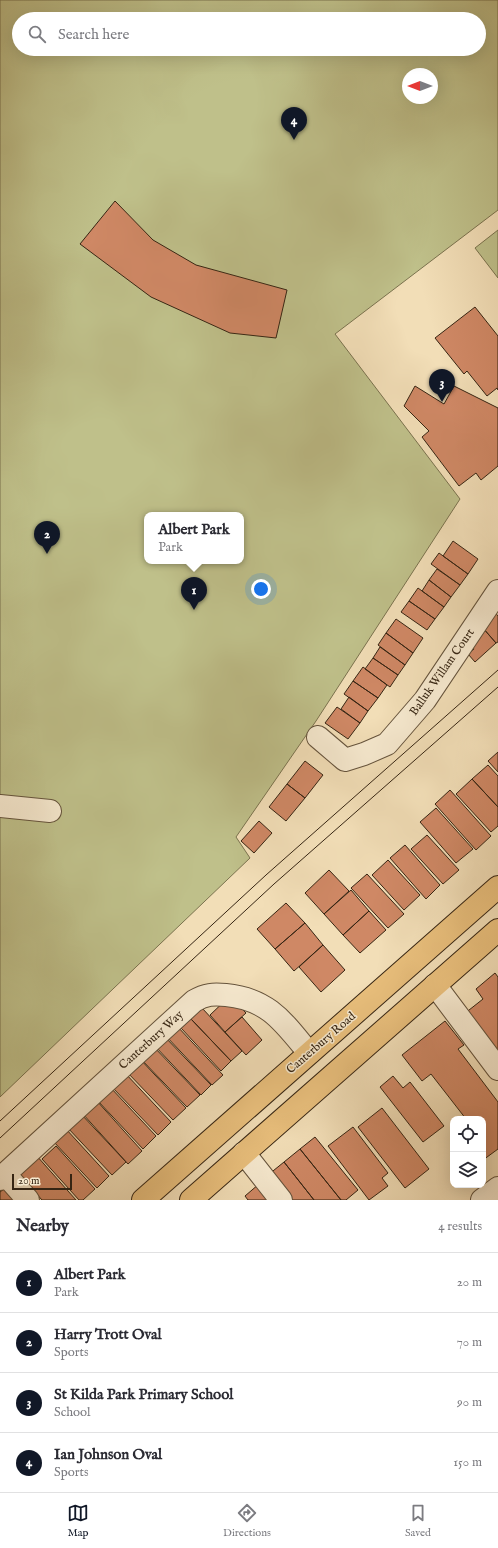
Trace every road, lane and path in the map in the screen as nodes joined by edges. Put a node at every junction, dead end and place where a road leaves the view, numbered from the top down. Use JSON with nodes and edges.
{"nodes":[{"id":1,"x":498,"y":591,"type":"edge"},
{"id":2,"x":318,"y":737,"type":"dead end"},
{"id":3,"x":0,"y":806,"type":"edge"},
{"id":4,"x":50,"y":811,"type":"dead end"},
{"id":5,"x":498,"y":887,"type":"edge"},
{"id":6,"x":498,"y":930,"type":"edge"},
{"id":7,"x":435,"y":985,"type":"junction"},
{"id":8,"x":309,"y":1053,"type":"junction"},
{"id":9,"x":498,"y":1069,"type":"edge"},
{"id":10,"x":244,"y":1153,"type":"junction"},
{"id":11,"x":3,"y":1176,"type":"edge"},
{"id":12,"x":498,"y":1188,"type":"edge"},
{"id":13,"x":28,"y":1200,"type":"edge"},
{"id":14,"x":143,"y":1200,"type":"edge"},
{"id":15,"x":191,"y":1200,"type":"edge"},
{"id":16,"x":281,"y":1200,"type":"edge"},
{"id":17,"x":482,"y":1200,"type":"edge"}],
"edges":[{"from":1,"to":2,"type":"street","name":"Balluk Willam Court"},
{"from":3,"to":4,"type":"street"},
{"from":5,"to":8,"type":"main road","name":"Canterbury Road"},
{"from":6,"to":7,"type":"main road"},
{"from":7,"to":9,"type":"street"},
{"from":7,"to":10,"type":"main road"},
{"from":8,"to":11,"type":"street","name":"Canterbury Way"},
{"from":8,"to":14,"type":"main road","name":"Canterbury Road"},
{"from":10,"to":15,"type":"main road"},
{"from":10,"to":16,"type":"street"},
{"from":11,"to":13,"type":"street","name":"Canterbury Way"},
{"from":12,"to":17,"type":"street"}]}
